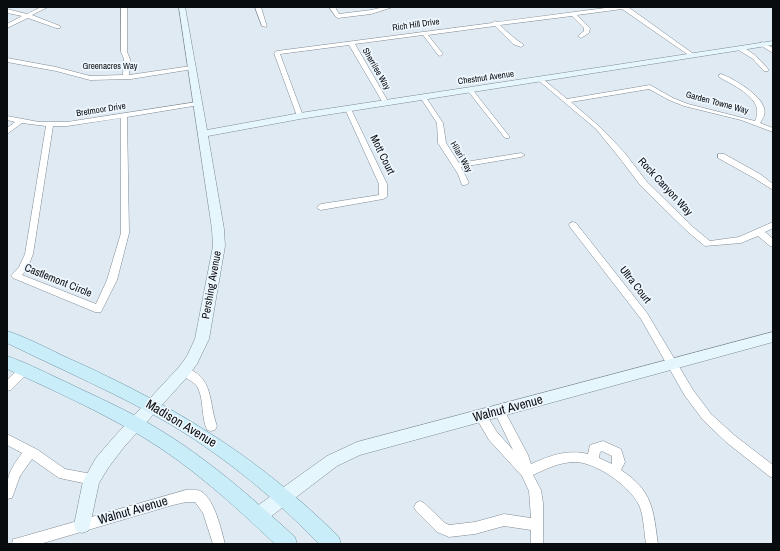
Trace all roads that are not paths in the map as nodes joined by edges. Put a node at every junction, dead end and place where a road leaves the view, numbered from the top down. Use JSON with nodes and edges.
{"nodes":[{"id":1,"x":46,"y":7,"type":"edge"},
{"id":2,"x":124,"y":7,"type":"edge"},
{"id":3,"x":182,"y":7,"type":"edge"},
{"id":4,"x":258,"y":7,"type":"edge"},
{"id":5,"x":332,"y":7,"type":"edge"},
{"id":6,"x":390,"y":7,"type":"edge"},
{"id":7,"x":624,"y":7,"type":"edge"},
{"id":8,"x":7,"y":11,"type":"edge"},
{"id":9,"x":573,"y":14,"type":"junction"},
{"id":10,"x":28,"y":15,"type":"junction"},
{"id":11,"x":495,"y":23,"type":"junction"},
{"id":12,"x":7,"y":26,"type":"edge"},
{"id":13,"x":265,"y":26,"type":"dead end"},
{"id":14,"x":58,"y":28,"type":"dead end"},
{"id":15,"x":424,"y":33,"type":"junction"},
{"id":16,"x":581,"y":36,"type":"dead end"},
{"id":17,"x":351,"y":43,"type":"junction"},
{"id":18,"x":773,"y":43,"type":"edge"},
{"id":19,"x":762,"y":44,"type":"junction"},
{"id":20,"x":521,"y":45,"type":"dead end"},
{"id":21,"x":739,"y":48,"type":"junction"},
{"id":22,"x":773,"y":51,"type":"edge"},
{"id":23,"x":440,"y":54,"type":"dead end"},
{"id":24,"x":692,"y":55,"type":"junction"},
{"id":25,"x":7,"y":60,"type":"edge"},
{"id":26,"x":191,"y":68,"type":"junction"},
{"id":27,"x":766,"y":70,"type":"dead end"},
{"id":28,"x":721,"y":76,"type":"dead end"},
{"id":29,"x":126,"y":77,"type":"junction"},
{"id":30,"x":541,"y":80,"type":"junction"},
{"id":31,"x":470,"y":90,"type":"junction"},
{"id":32,"x":423,"y":97,"type":"junction"},
{"id":33,"x":565,"y":101,"type":"junction"},
{"id":34,"x":386,"y":103,"type":"junction"},
{"id":35,"x":197,"y":104,"type":"junction"},
{"id":36,"x":348,"y":109,"type":"junction"},
{"id":37,"x":124,"y":116,"type":"junction"},
{"id":38,"x":300,"y":116,"type":"junction"},
{"id":39,"x":7,"y":118,"type":"edge"},
{"id":40,"x":21,"y":120,"type":"junction"},
{"id":41,"x":757,"y":123,"type":"junction"},
{"id":42,"x":50,"y":125,"type":"junction"},
{"id":43,"x":773,"y":130,"type":"edge"},
{"id":44,"x":7,"y":132,"type":"edge"},
{"id":45,"x":202,"y":134,"type":"junction"},
{"id":46,"x":507,"y":137,"type":"dead end"},
{"id":47,"x":521,"y":155,"type":"dead end"},
{"id":48,"x":721,"y":156,"type":"dead end"},
{"id":49,"x":456,"y":166,"type":"junction"},
{"id":50,"x":465,"y":183,"type":"dead end"},
{"id":51,"x":773,"y":188,"type":"edge"},
{"id":52,"x":321,"y":207,"type":"dead end"},
{"id":53,"x":573,"y":225,"type":"dead end"},
{"id":54,"x":773,"y":225,"type":"edge"},
{"id":55,"x":759,"y":232,"type":"junction"},
{"id":56,"x":773,"y":244,"type":"edge"},
{"id":57,"x":7,"y":337,"type":"edge"},
{"id":58,"x":773,"y":337,"type":"edge"},
{"id":59,"x":7,"y":362,"type":"edge"},
{"id":60,"x":672,"y":364,"type":"junction"},
{"id":61,"x":24,"y":370,"type":"junction"},
{"id":62,"x":184,"y":371,"type":"junction"},
{"id":63,"x":7,"y":387,"type":"edge"},
{"id":64,"x":153,"y":406,"type":"junction"},
{"id":65,"x":500,"y":411,"type":"junction"},
{"id":66,"x":481,"y":416,"type":"junction"},
{"id":67,"x":136,"y":424,"type":"junction"},
{"id":68,"x":211,"y":426,"type":"dead end"},
{"id":69,"x":7,"y":439,"type":"edge"},
{"id":70,"x":30,"y":452,"type":"junction"},
{"id":71,"x":593,"y":462,"type":"junction"},
{"id":72,"x":615,"y":471,"type":"junction"},
{"id":73,"x":526,"y":472,"type":"junction"},
{"id":74,"x":773,"y":472,"type":"edge"},
{"id":75,"x":93,"y":478,"type":"junction"},
{"id":76,"x":8,"y":494,"type":"dead end"},
{"id":77,"x":283,"y":497,"type":"junction"},
{"id":78,"x":420,"y":507,"type":"dead end"},
{"id":79,"x":259,"y":515,"type":"junction"},
{"id":80,"x":82,"y":525,"type":"junction"},
{"id":81,"x":537,"y":525,"type":"junction"},
{"id":82,"x":18,"y":544,"type":"edge"},
{"id":83,"x":219,"y":544,"type":"edge"},
{"id":84,"x":288,"y":544,"type":"edge"},
{"id":85,"x":332,"y":544,"type":"edge"},
{"id":86,"x":537,"y":544,"type":"edge"},
{"id":87,"x":652,"y":544,"type":"edge"}],
"edges":[{"from":1,"to":10,"type":"street"},
{"from":2,"to":29,"type":"street"},
{"from":3,"to":26,"type":"street","name":"Pershing Avenue"},
{"from":4,"to":13,"type":"street"},
{"from":5,"to":6,"type":"street"},
{"from":7,"to":9,"type":"street","name":"Rich Hill Drive"},
{"from":7,"to":24,"type":"street"},
{"from":8,"to":10,"type":"street"},
{"from":9,"to":11,"type":"street","name":"Rich Hill Drive"},
{"from":9,"to":16,"type":"street"},
{"from":10,"to":12,"type":"street"},
{"from":10,"to":14,"type":"street"},
{"from":11,"to":15,"type":"street","name":"Rich Hill Drive"},
{"from":11,"to":20,"type":"street"},
{"from":15,"to":17,"type":"street","name":"Rich Hill Drive"},
{"from":15,"to":23,"type":"street"},
{"from":17,"to":34,"type":"street","name":"Sherrilee Way"},
{"from":17,"to":38,"type":"street","name":"Rich Hill Drive"},
{"from":18,"to":19,"type":"street","name":"Chestnut Avenue"},
{"from":19,"to":21,"type":"street","name":"Chestnut Avenue"},
{"from":19,"to":22,"type":"street"},
{"from":21,"to":24,"type":"street","name":"Chestnut Avenue"},
{"from":21,"to":27,"type":"street"},
{"from":24,"to":30,"type":"street","name":"Chestnut Avenue"},
{"from":25,"to":29,"type":"street","name":"Greenacres Way"},
{"from":26,"to":29,"type":"street","name":"Greenacres Way"},
{"from":26,"to":35,"type":"street","name":"Pershing Avenue"},
{"from":28,"to":41,"type":"street"},
{"from":30,"to":31,"type":"street","name":"Chestnut Avenue"},
{"from":30,"to":33,"type":"street","name":"Rock Canyon Way"},
{"from":31,"to":32,"type":"street","name":"Chestnut Avenue"},
{"from":31,"to":46,"type":"street"},
{"from":32,"to":34,"type":"street","name":"Chestnut Avenue"},
{"from":32,"to":49,"type":"street","name":"Hilari Way"},
{"from":33,"to":41,"type":"street","name":"Garden Towne Way"},
{"from":33,"to":55,"type":"street","name":"Rock Canyon Way"},
{"from":34,"to":36,"type":"street","name":"Chestnut Avenue"},
{"from":35,"to":37,"type":"street","name":"Bretmoor Drive"},
{"from":35,"to":45,"type":"street","name":"Pershing Avenue"},
{"from":36,"to":38,"type":"street","name":"Chestnut Avenue"},
{"from":36,"to":52,"type":"street","name":"Mott Court"},
{"from":37,"to":42,"type":"street","name":"Bretmoor Drive"},
{"from":37,"to":42,"type":"street","name":"Castlemont Circle"},
{"from":38,"to":45,"type":"street","name":"Chestnut Avenue"},
{"from":39,"to":40,"type":"street","name":"Bretmoor Drive"},
{"from":40,"to":42,"type":"street","name":"Bretmoor Drive"},
{"from":40,"to":44,"type":"street"},
{"from":41,"to":43,"type":"street","name":"Garden Towne Way"},
{"from":45,"to":62,"type":"street","name":"Pershing Avenue"},
{"from":47,"to":49,"type":"street"},
{"from":48,"to":51,"type":"street"},
{"from":49,"to":50,"type":"street","name":"Hilari Way"},
{"from":53,"to":60,"type":"street","name":"Ultra Court"},
{"from":54,"to":55,"type":"street","name":"Rock Canyon Way"},
{"from":55,"to":56,"type":"street"},
{"from":57,"to":64,"type":"main road","name":"Madison Avenue"},
{"from":58,"to":60,"type":"street","name":"Walnut Avenue"},
{"from":59,"to":61,"type":"main road","name":"Madison Avenue"},
{"from":60,"to":65,"type":"street","name":"Walnut Avenue"},
{"from":60,"to":74,"type":"street","name":"Ultra Court"},
{"from":61,"to":63,"type":"street"},
{"from":61,"to":67,"type":"main road","name":"Madison Avenue"},
{"from":62,"to":64,"type":"street","name":"Pershing Avenue"},
{"from":62,"to":68,"type":"street"},
{"from":64,"to":67,"type":"street","name":"Pershing Avenue"},
{"from":64,"to":77,"type":"main road","name":"Madison Avenue"},
{"from":65,"to":66,"type":"street","name":"Walnut Avenue"},
{"from":65,"to":73,"type":"street"},
{"from":66,"to":73,"type":"street"},
{"from":66,"to":77,"type":"street","name":"Walnut Avenue"},
{"from":67,"to":75,"type":"street","name":"Pershing Avenue"},
{"from":67,"to":79,"type":"main road","name":"Madison Avenue"},
{"from":69,"to":70,"type":"street"},
{"from":70,"to":75,"type":"street"},
{"from":70,"to":76,"type":"street"},
{"from":71,"to":72,"type":"street"},
{"from":71,"to":72,"type":"street"},
{"from":71,"to":73,"type":"street"},
{"from":72,"to":87,"type":"street"},
{"from":73,"to":81,"type":"street"},
{"from":75,"to":80,"type":"street","name":"Pershing Avenue"},
{"from":77,"to":79,"type":"street","name":"Walnut Avenue"},
{"from":77,"to":85,"type":"main road","name":"Madison Avenue"},
{"from":78,"to":81,"type":"street"},
{"from":79,"to":84,"type":"main road","name":"Madison Avenue"},
{"from":80,"to":82,"type":"street","name":"Walnut Avenue"},
{"from":80,"to":83,"type":"street","name":"Walnut Avenue"},
{"from":81,"to":86,"type":"street"}]}
